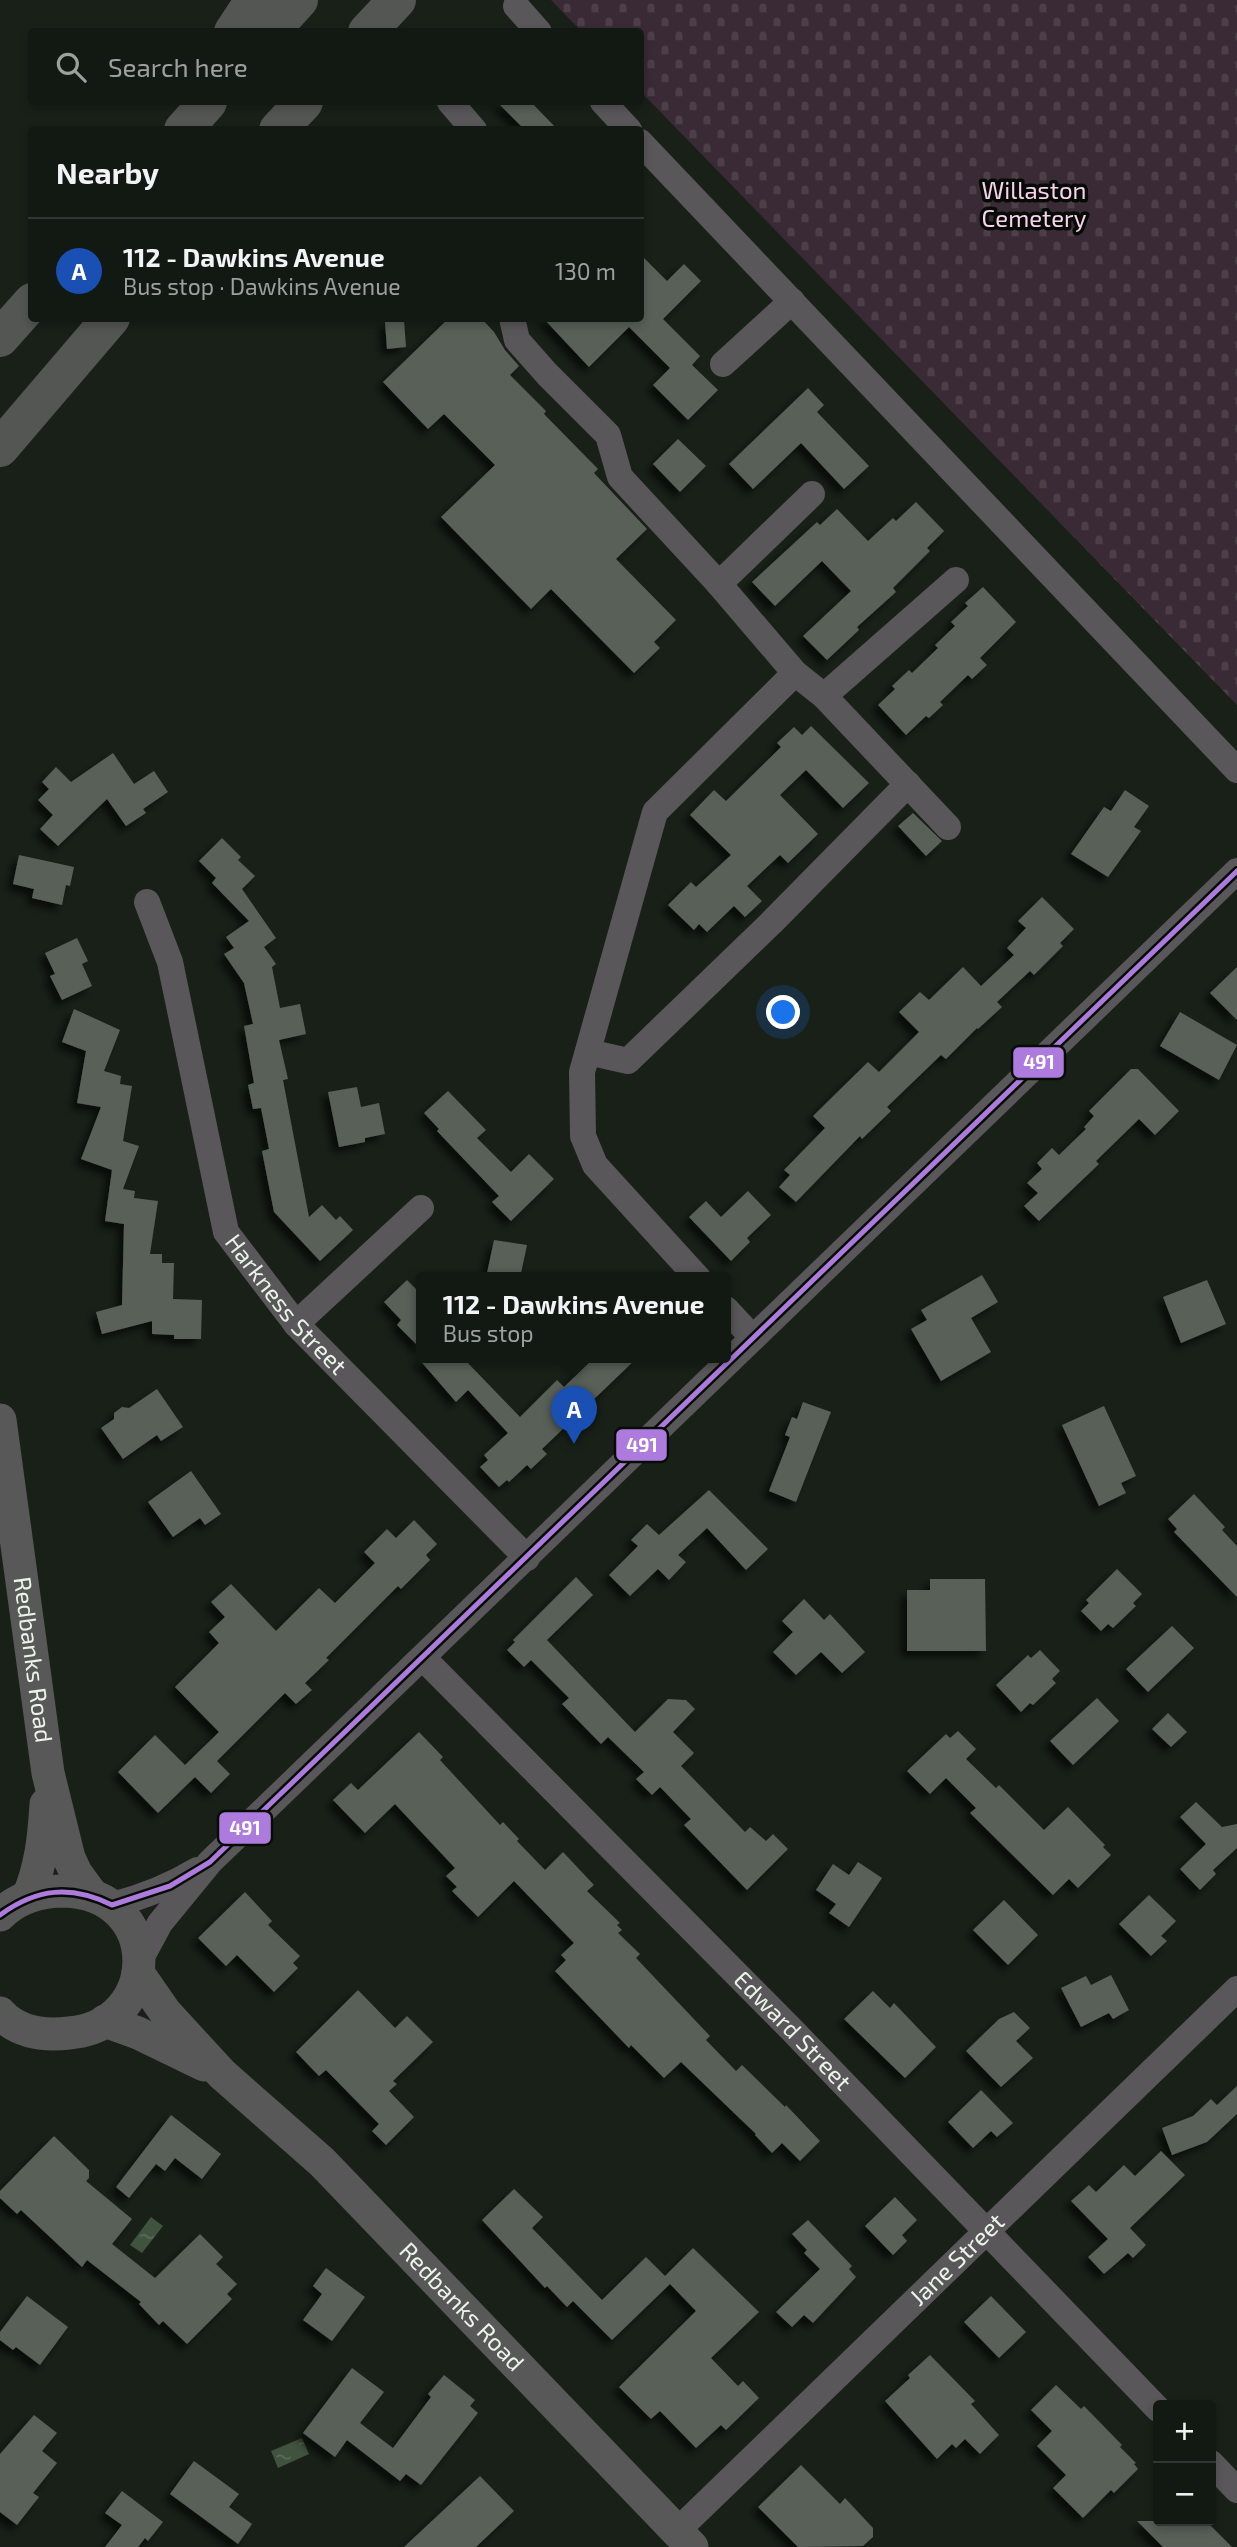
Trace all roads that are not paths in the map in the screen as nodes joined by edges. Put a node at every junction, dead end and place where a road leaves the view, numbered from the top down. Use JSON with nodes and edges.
{"nodes":[{"id":1,"x":254,"y":0,"type":"edge"},
{"id":2,"x":299,"y":0,"type":"edge"},
{"id":3,"x":397,"y":0,"type":"edge"},
{"id":4,"x":516,"y":6,"type":"dead end"},
{"id":5,"x":236,"y":28,"type":"edge"},
{"id":6,"x":274,"y":28,"type":"edge"},
{"id":7,"x":371,"y":28,"type":"edge"},
{"id":8,"x":535,"y":28,"type":"edge"},
{"id":9,"x":181,"y":105,"type":"edge"},
{"id":10,"x":205,"y":105,"type":"edge"},
{"id":11,"x":301,"y":105,"type":"edge"},
{"id":12,"x":453,"y":105,"type":"edge"},
{"id":13,"x":606,"y":105,"type":"edge"},
{"id":14,"x":166,"y":126,"type":"edge"},
{"id":15,"x":187,"y":126,"type":"edge"},
{"id":16,"x":282,"y":126,"type":"edge"},
{"id":17,"x":471,"y":126,"type":"edge"},
{"id":18,"x":625,"y":126,"type":"edge"},
{"id":19,"x":644,"y":146,"type":"edge"},
{"id":20,"x":792,"y":301,"type":"junction"},
{"id":21,"x":28,"y":306,"type":"edge"},
{"id":22,"x":108,"y":322,"type":"edge"},
{"id":23,"x":513,"y":322,"type":"edge"},
{"id":24,"x":0,"y":338,"type":"edge"},
{"id":25,"x":723,"y":364,"type":"dead end"},
{"id":26,"x":0,"y":448,"type":"edge"},
{"id":27,"x":812,"y":494,"type":"dead end"},
{"id":28,"x":956,"y":579,"type":"dead end"},
{"id":29,"x":719,"y":584,"type":"junction"},
{"id":30,"x":795,"y":673,"type":"junction"},
{"id":31,"x":824,"y":696,"type":"junction"},
{"id":32,"x":1237,"y":770,"type":"edge"},
{"id":33,"x":908,"y":784,"type":"junction"},
{"id":34,"x":948,"y":827,"type":"dead end"},
{"id":35,"x":1237,"y":871,"type":"edge"},
{"id":36,"x":147,"y":902,"type":"dead end"},
{"id":37,"x":588,"y":1052,"type":"junction"},
{"id":38,"x":421,"y":1208,"type":"dead end"},
{"id":39,"x":693,"y":1272,"type":"edge"},
{"id":40,"x":731,"y":1314,"type":"edge"},
{"id":41,"x":296,"y":1324,"type":"junction"},
{"id":42,"x":753,"y":1338,"type":"junction"},
{"id":43,"x":731,"y":1359,"type":"edge"},
{"id":44,"x":727,"y":1363,"type":"edge"},
{"id":45,"x":0,"y":1420,"type":"edge"},
{"id":46,"x":527,"y":1558,"type":"junction"},
{"id":47,"x":423,"y":1658,"type":"junction"},
{"id":48,"x":48,"y":1773,"type":"junction"},
{"id":49,"x":209,"y":1862,"type":"junction"},
{"id":50,"x":102,"y":1900,"type":"junction"},
{"id":51,"x":9,"y":1906,"type":"edge"},
{"id":52,"x":139,"y":1967,"type":"junction"},
{"id":53,"x":1237,"y":1989,"type":"edge"},
{"id":54,"x":1,"y":2016,"type":"edge"},
{"id":55,"x":105,"y":2021,"type":"junction"},
{"id":56,"x":222,"y":2074,"type":"junction"},
{"id":57,"x":986,"y":2231,"type":"junction"},
{"id":58,"x":1153,"y":2404,"type":"edge"},
{"id":59,"x":1216,"y":2468,"type":"edge"},
{"id":60,"x":1237,"y":2490,"type":"edge"},
{"id":61,"x":684,"y":2539,"type":"edge"}],
"edges":[{"from":1,"to":5,"type":"highway"},
{"from":2,"to":6,"type":"highway"},
{"from":3,"to":7,"type":"highway"},
{"from":4,"to":8,"type":"street"},
{"from":9,"to":14,"type":"highway"},
{"from":10,"to":15,"type":"highway"},
{"from":11,"to":16,"type":"highway"},
{"from":12,"to":17,"type":"street"},
{"from":13,"to":18,"type":"street"},
{"from":19,"to":20,"type":"street"},
{"from":20,"to":25,"type":"street"},
{"from":20,"to":32,"type":"street"},
{"from":21,"to":24,"type":"highway"},
{"from":22,"to":26,"type":"highway"},
{"from":23,"to":29,"type":"street"},
{"from":27,"to":29,"type":"street"},
{"from":28,"to":31,"type":"street"},
{"from":29,"to":30,"type":"street"},
{"from":30,"to":31,"type":"street"},
{"from":30,"to":37,"type":"street"},
{"from":31,"to":33,"type":"street"},
{"from":33,"to":34,"type":"street"},
{"from":33,"to":37,"type":"street"},
{"from":35,"to":42,"type":"street"},
{"from":36,"to":41,"type":"street","name":"Harkness Street"},
{"from":37,"to":39,"type":"street"},
{"from":38,"to":41,"type":"street"},
{"from":40,"to":42,"type":"street"},
{"from":41,"to":46,"type":"street","name":"Harkness Street"},
{"from":42,"to":43,"type":"street"},
{"from":44,"to":46,"type":"street"},
{"from":45,"to":48,"type":"main road","name":"Redbanks Road"},
{"from":46,"to":47,"type":"street"},
{"from":47,"to":49,"type":"street"},
{"from":47,"to":57,"type":"street","name":"Edward Street"},
{"from":48,"to":50,"type":"main road","name":"Redbanks Road"},
{"from":48,"to":51,"type":"main road","name":"Redbanks Road"},
{"from":49,"to":50,"type":"street"},
{"from":49,"to":52,"type":"street"},
{"from":50,"to":51,"type":"main road"},
{"from":50,"to":52,"type":"main road","name":"Redbanks Road"},
{"from":52,"to":55,"type":"main road"},
{"from":52,"to":56,"type":"main road","name":"Redbanks Road"},
{"from":53,"to":57,"type":"street","name":"Jane Street"},
{"from":54,"to":55,"type":"main road"},
{"from":55,"to":56,"type":"main road","name":"Redbanks Road"},
{"from":56,"to":61,"type":"main road","name":"Redbanks Road"},
{"from":57,"to":58,"type":"street","name":"Edward Street"},
{"from":57,"to":61,"type":"street","name":"Jane Street"},
{"from":59,"to":60,"type":"street"}]}
